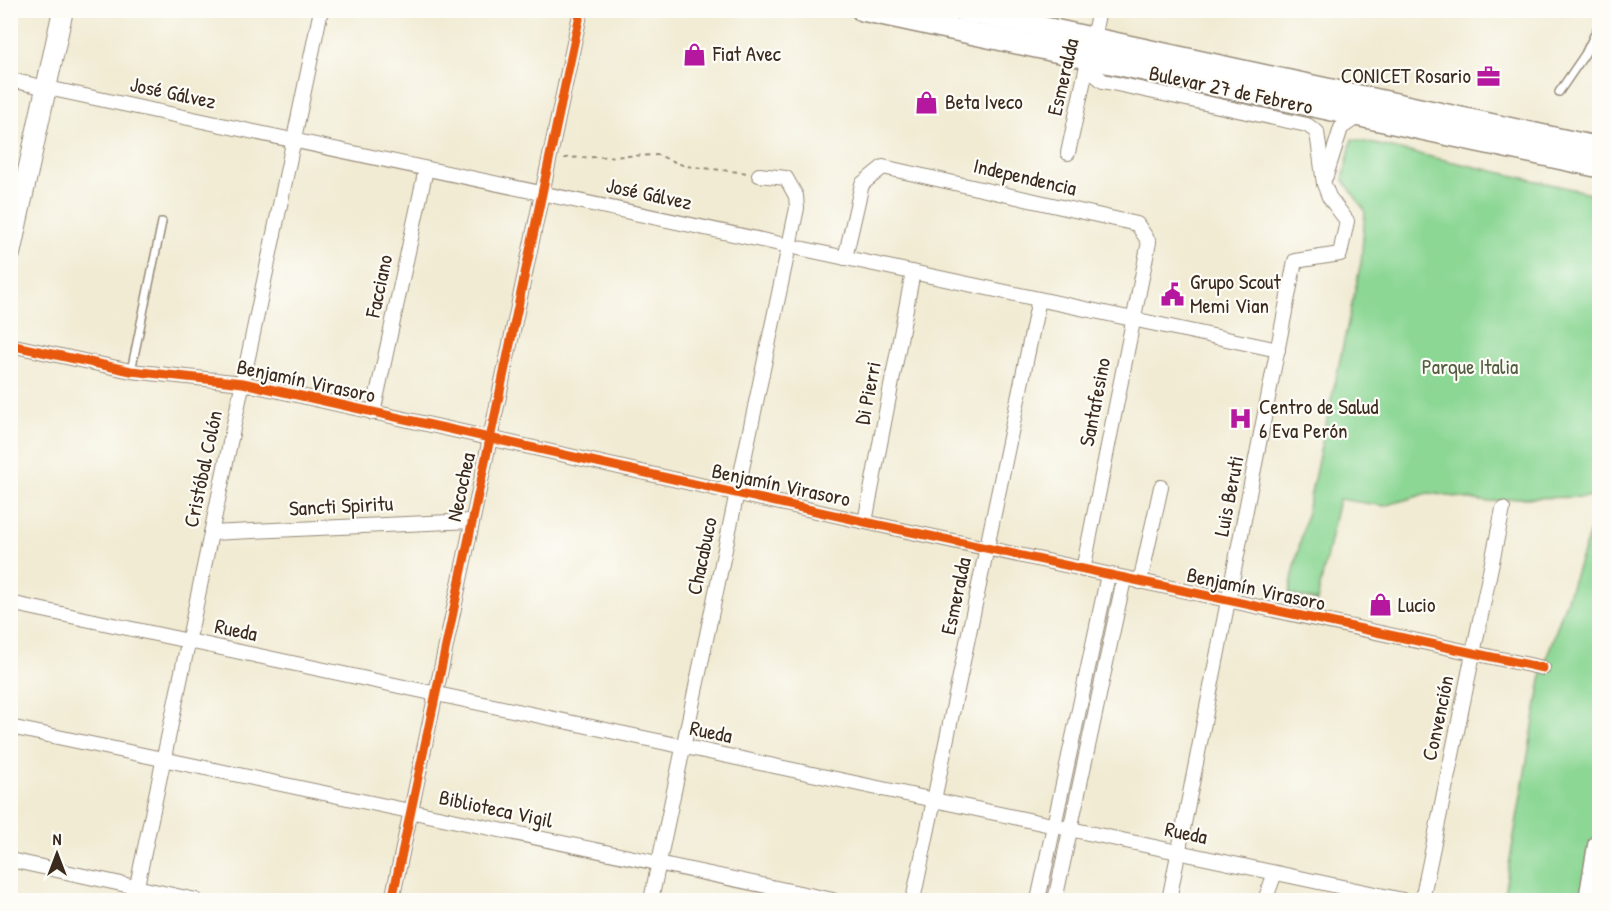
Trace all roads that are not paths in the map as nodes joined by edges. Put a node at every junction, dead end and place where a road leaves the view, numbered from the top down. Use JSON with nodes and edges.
{"nodes":[{"id":1,"x":63,"y":10,"type":"edge"},
{"id":2,"x":321,"y":10,"type":"edge"},
{"id":3,"x":581,"y":10,"type":"edge"},
{"id":4,"x":862,"y":10,"type":"edge"},
{"id":5,"x":961,"y":10,"type":"edge"},
{"id":6,"x":1099,"y":10,"type":"edge"},
{"id":7,"x":1599,"y":22,"type":"edge"},
{"id":8,"x":1093,"y":38,"type":"junction"},
{"id":9,"x":1087,"y":63,"type":"junction"},
{"id":10,"x":10,"y":80,"type":"edge"},
{"id":11,"x":46,"y":87,"type":"junction"},
{"id":12,"x":1559,"y":92,"type":"dead end"},
{"id":13,"x":1357,"y":117,"type":"junction"},
{"id":14,"x":294,"y":140,"type":"junction"},
{"id":15,"x":1599,"y":148,"type":"edge"},
{"id":16,"x":1068,"y":153,"type":"dead end"},
{"id":17,"x":1599,"y":167,"type":"edge"},
{"id":18,"x":426,"y":168,"type":"junction"},
{"id":19,"x":759,"y":175,"type":"road end"},
{"id":20,"x":1324,"y":184,"type":"junction"},
{"id":21,"x":541,"y":193,"type":"junction"},
{"id":22,"x":162,"y":222,"type":"dead end"},
{"id":23,"x":1149,"y":242,"type":"joint"},
{"id":24,"x":789,"y":246,"type":"junction"},
{"id":25,"x":10,"y":254,"type":"edge"},
{"id":26,"x":845,"y":258,"type":"junction"},
{"id":27,"x":913,"y":272,"type":"junction"},
{"id":28,"x":1039,"y":299,"type":"junction"},
{"id":29,"x":1133,"y":320,"type":"junction"},
{"id":30,"x":10,"y":345,"type":"edge"},
{"id":31,"x":1278,"y":350,"type":"junction"},
{"id":32,"x":130,"y":371,"type":"junction"},
{"id":33,"x":243,"y":383,"type":"junction"},
{"id":34,"x":373,"y":413,"type":"junction"},
{"id":35,"x":489,"y":440,"type":"junction"},
{"id":36,"x":1161,"y":487,"type":"dead end"},
{"id":37,"x":737,"y":494,"type":"junction"},
{"id":38,"x":1503,"y":509,"type":"dead end"},
{"id":39,"x":472,"y":520,"type":"junction"},
{"id":40,"x":865,"y":522,"type":"junction"},
{"id":41,"x":211,"y":533,"type":"junction"},
{"id":42,"x":987,"y":549,"type":"junction"},
{"id":43,"x":1083,"y":570,"type":"junction"},
{"id":44,"x":1108,"y":575,"type":"junction"},
{"id":45,"x":1124,"y":579,"type":"junction"},
{"id":46,"x":1140,"y":582,"type":"junction"},
{"id":47,"x":1230,"y":602,"type":"junction"},
{"id":48,"x":10,"y":603,"type":"edge"},
{"id":49,"x":189,"y":642,"type":"junction"},
{"id":50,"x":1473,"y":654,"type":"junction"},
{"id":51,"x":1543,"y":668,"type":"dead end"},
{"id":52,"x":435,"y":694,"type":"junction"},
{"id":53,"x":10,"y":727,"type":"edge"},
{"id":54,"x":683,"y":747,"type":"junction"},
{"id":55,"x":164,"y":760,"type":"junction"},
{"id":56,"x":935,"y":800,"type":"junction"},
{"id":57,"x":410,"y":812,"type":"junction"},
{"id":58,"x":1054,"y":827,"type":"junction"},
{"id":59,"x":1070,"y":830,"type":"junction"},
{"id":60,"x":1599,"y":846,"type":"edge"},
{"id":61,"x":1178,"y":853,"type":"junction"},
{"id":62,"x":10,"y":860,"type":"edge"},
{"id":63,"x":658,"y":864,"type":"junction"},
{"id":64,"x":1275,"y":873,"type":"junction"},
{"id":65,"x":1599,"y":890,"type":"edge"},
{"id":66,"x":136,"y":894,"type":"edge"},
{"id":67,"x":195,"y":900,"type":"edge"},
{"id":68,"x":392,"y":900,"type":"edge"},
{"id":69,"x":651,"y":900,"type":"edge"},
{"id":70,"x":833,"y":900,"type":"edge"},
{"id":71,"x":913,"y":900,"type":"edge"},
{"id":72,"x":1038,"y":900,"type":"edge"},
{"id":73,"x":1055,"y":900,"type":"edge"},
{"id":74,"x":1169,"y":900,"type":"edge"},
{"id":75,"x":1265,"y":900,"type":"edge"},
{"id":76,"x":1403,"y":900,"type":"edge"},
{"id":77,"x":1422,"y":900,"type":"edge"},
{"id":78,"x":1591,"y":900,"type":"edge"},
{"id":79,"x":1597,"y":900,"type":"edge"}],
"edges":[{"from":1,"to":11,"type":"main road"},
{"from":2,"to":14,"type":"street","name":"Cristóbal Colón"},
{"from":3,"to":21,"type":"street","name":"Necochea"},
{"from":4,"to":9,"type":"main road","name":"Bulevar 27 de Febrero"},
{"from":5,"to":8,"type":"main road","name":"Bulevar 27 de Febrero"},
{"from":6,"to":8,"type":"street","name":"Esmeralda"},
{"from":7,"to":12,"type":"lane"},
{"from":8,"to":9,"type":"street","name":"Esmeralda"},
{"from":8,"to":15,"type":"main road","name":"Bulevar 27 de Febrero"},
{"from":9,"to":13,"type":"main road","name":"Bulevar 27 de Febrero"},
{"from":9,"to":16,"type":"street","name":"Esmeralda"},
{"from":9,"to":20,"type":"street"},
{"from":10,"to":11,"type":"street","name":"José Gálvez"},
{"from":11,"to":14,"type":"street","name":"José Gálvez"},
{"from":11,"to":25,"type":"main road"},
{"from":13,"to":17,"type":"main road","name":"Bulevar 27 de Febrero"},
{"from":13,"to":20,"type":"street"},
{"from":14,"to":18,"type":"street","name":"José Gálvez"},
{"from":14,"to":33,"type":"street","name":"Cristóbal Colón"},
{"from":18,"to":21,"type":"street","name":"José Gálvez"},
{"from":18,"to":34,"type":"street","name":"Facciano"},
{"from":19,"to":24,"type":"street","name":"Chacabuco"},
{"from":20,"to":31,"type":"street","name":"Luis Beruti"},
{"from":21,"to":24,"type":"street","name":"José Gálvez"},
{"from":21,"to":35,"type":"street","name":"Necochea"},
{"from":22,"to":32,"type":"lane"},
{"from":23,"to":26,"type":"street","name":"Independencia"},
{"from":23,"to":29,"type":"street","name":"Santafesino"},
{"from":24,"to":26,"type":"street","name":"José Gálvez"},
{"from":24,"to":37,"type":"street","name":"Chacabuco"},
{"from":26,"to":27,"type":"street","name":"José Gálvez"},
{"from":27,"to":28,"type":"street","name":"José Gálvez"},
{"from":27,"to":40,"type":"street","name":"Di Pierri"},
{"from":28,"to":29,"type":"street","name":"José Gálvez"},
{"from":28,"to":42,"type":"street","name":"Esmeralda"},
{"from":29,"to":31,"type":"street","name":"José Gálvez"},
{"from":29,"to":43,"type":"street","name":"Santafesino"},
{"from":30,"to":32,"type":"street","name":"Benjamín Virasoro"},
{"from":31,"to":47,"type":"street","name":"Luis Beruti"},
{"from":32,"to":33,"type":"street","name":"Benjamín Virasoro"},
{"from":33,"to":34,"type":"street","name":"Benjamín Virasoro"},
{"from":33,"to":41,"type":"street","name":"Cristóbal Colón"},
{"from":34,"to":35,"type":"street","name":"Benjamín Virasoro"},
{"from":35,"to":37,"type":"street","name":"Benjamín Virasoro"},
{"from":35,"to":39,"type":"street","name":"Necochea"},
{"from":36,"to":46,"type":"street"},
{"from":37,"to":40,"type":"street","name":"Benjamín Virasoro"},
{"from":37,"to":54,"type":"street","name":"Chacabuco"},
{"from":38,"to":50,"type":"street","name":"Convención"},
{"from":39,"to":41,"type":"street","name":"Sancti Spiritu"},
{"from":39,"to":52,"type":"street","name":"Necochea"},
{"from":40,"to":42,"type":"street","name":"Benjamín Virasoro"},
{"from":41,"to":49,"type":"street","name":"Cristóbal Colón"},
{"from":42,"to":43,"type":"street","name":"Benjamín Virasoro"},
{"from":42,"to":56,"type":"street","name":"Esmeralda"},
{"from":43,"to":44,"type":"street","name":"Benjamín Virasoro"},
{"from":44,"to":45,"type":"street","name":"Benjamín Virasoro"},
{"from":44,"to":58,"type":"street"},
{"from":45,"to":46,"type":"street","name":"Benjamín Virasoro"},
{"from":45,"to":59,"type":"street"},
{"from":46,"to":47,"type":"street","name":"Benjamín Virasoro"},
{"from":47,"to":50,"type":"street","name":"Benjamín Virasoro"},
{"from":47,"to":61,"type":"street","name":"Luis Beruti"},
{"from":48,"to":49,"type":"street","name":"Rueda"},
{"from":49,"to":52,"type":"street","name":"Rueda"},
{"from":49,"to":55,"type":"street","name":"Cristóbal Colón"},
{"from":50,"to":51,"type":"street","name":"Benjamín Virasoro"},
{"from":50,"to":77,"type":"street","name":"Convención"},
{"from":52,"to":54,"type":"street","name":"Rueda"},
{"from":52,"to":57,"type":"street","name":"Necochea"},
{"from":53,"to":55,"type":"street","name":"Biblioteca Vigil"},
{"from":54,"to":56,"type":"street","name":"Rueda"},
{"from":54,"to":63,"type":"street","name":"Chacabuco"},
{"from":55,"to":57,"type":"street","name":"Biblioteca Vigil"},
{"from":55,"to":66,"type":"street","name":"Cristóbal Colón"},
{"from":56,"to":58,"type":"street","name":"Rueda"},
{"from":56,"to":71,"type":"street","name":"Esmeralda"},
{"from":57,"to":63,"type":"street","name":"Biblioteca Vigil"},
{"from":57,"to":68,"type":"street","name":"Necochea"},
{"from":58,"to":59,"type":"street","name":"Rueda"},
{"from":58,"to":72,"type":"street"},
{"from":59,"to":61,"type":"street","name":"Rueda"},
{"from":59,"to":73,"type":"street"},
{"from":60,"to":78,"type":"highway"},
{"from":61,"to":64,"type":"street","name":"Rueda"},
{"from":61,"to":74,"type":"street","name":"Luis Beruti"},
{"from":62,"to":66,"type":"street"},
{"from":63,"to":69,"type":"street","name":"Chacabuco"},
{"from":63,"to":70,"type":"street","name":"Biblioteca Vigil"},
{"from":64,"to":75,"type":"street"},
{"from":64,"to":76,"type":"street","name":"Rueda"},
{"from":65,"to":79,"type":"highway"},
{"from":66,"to":67,"type":"street"}]}
